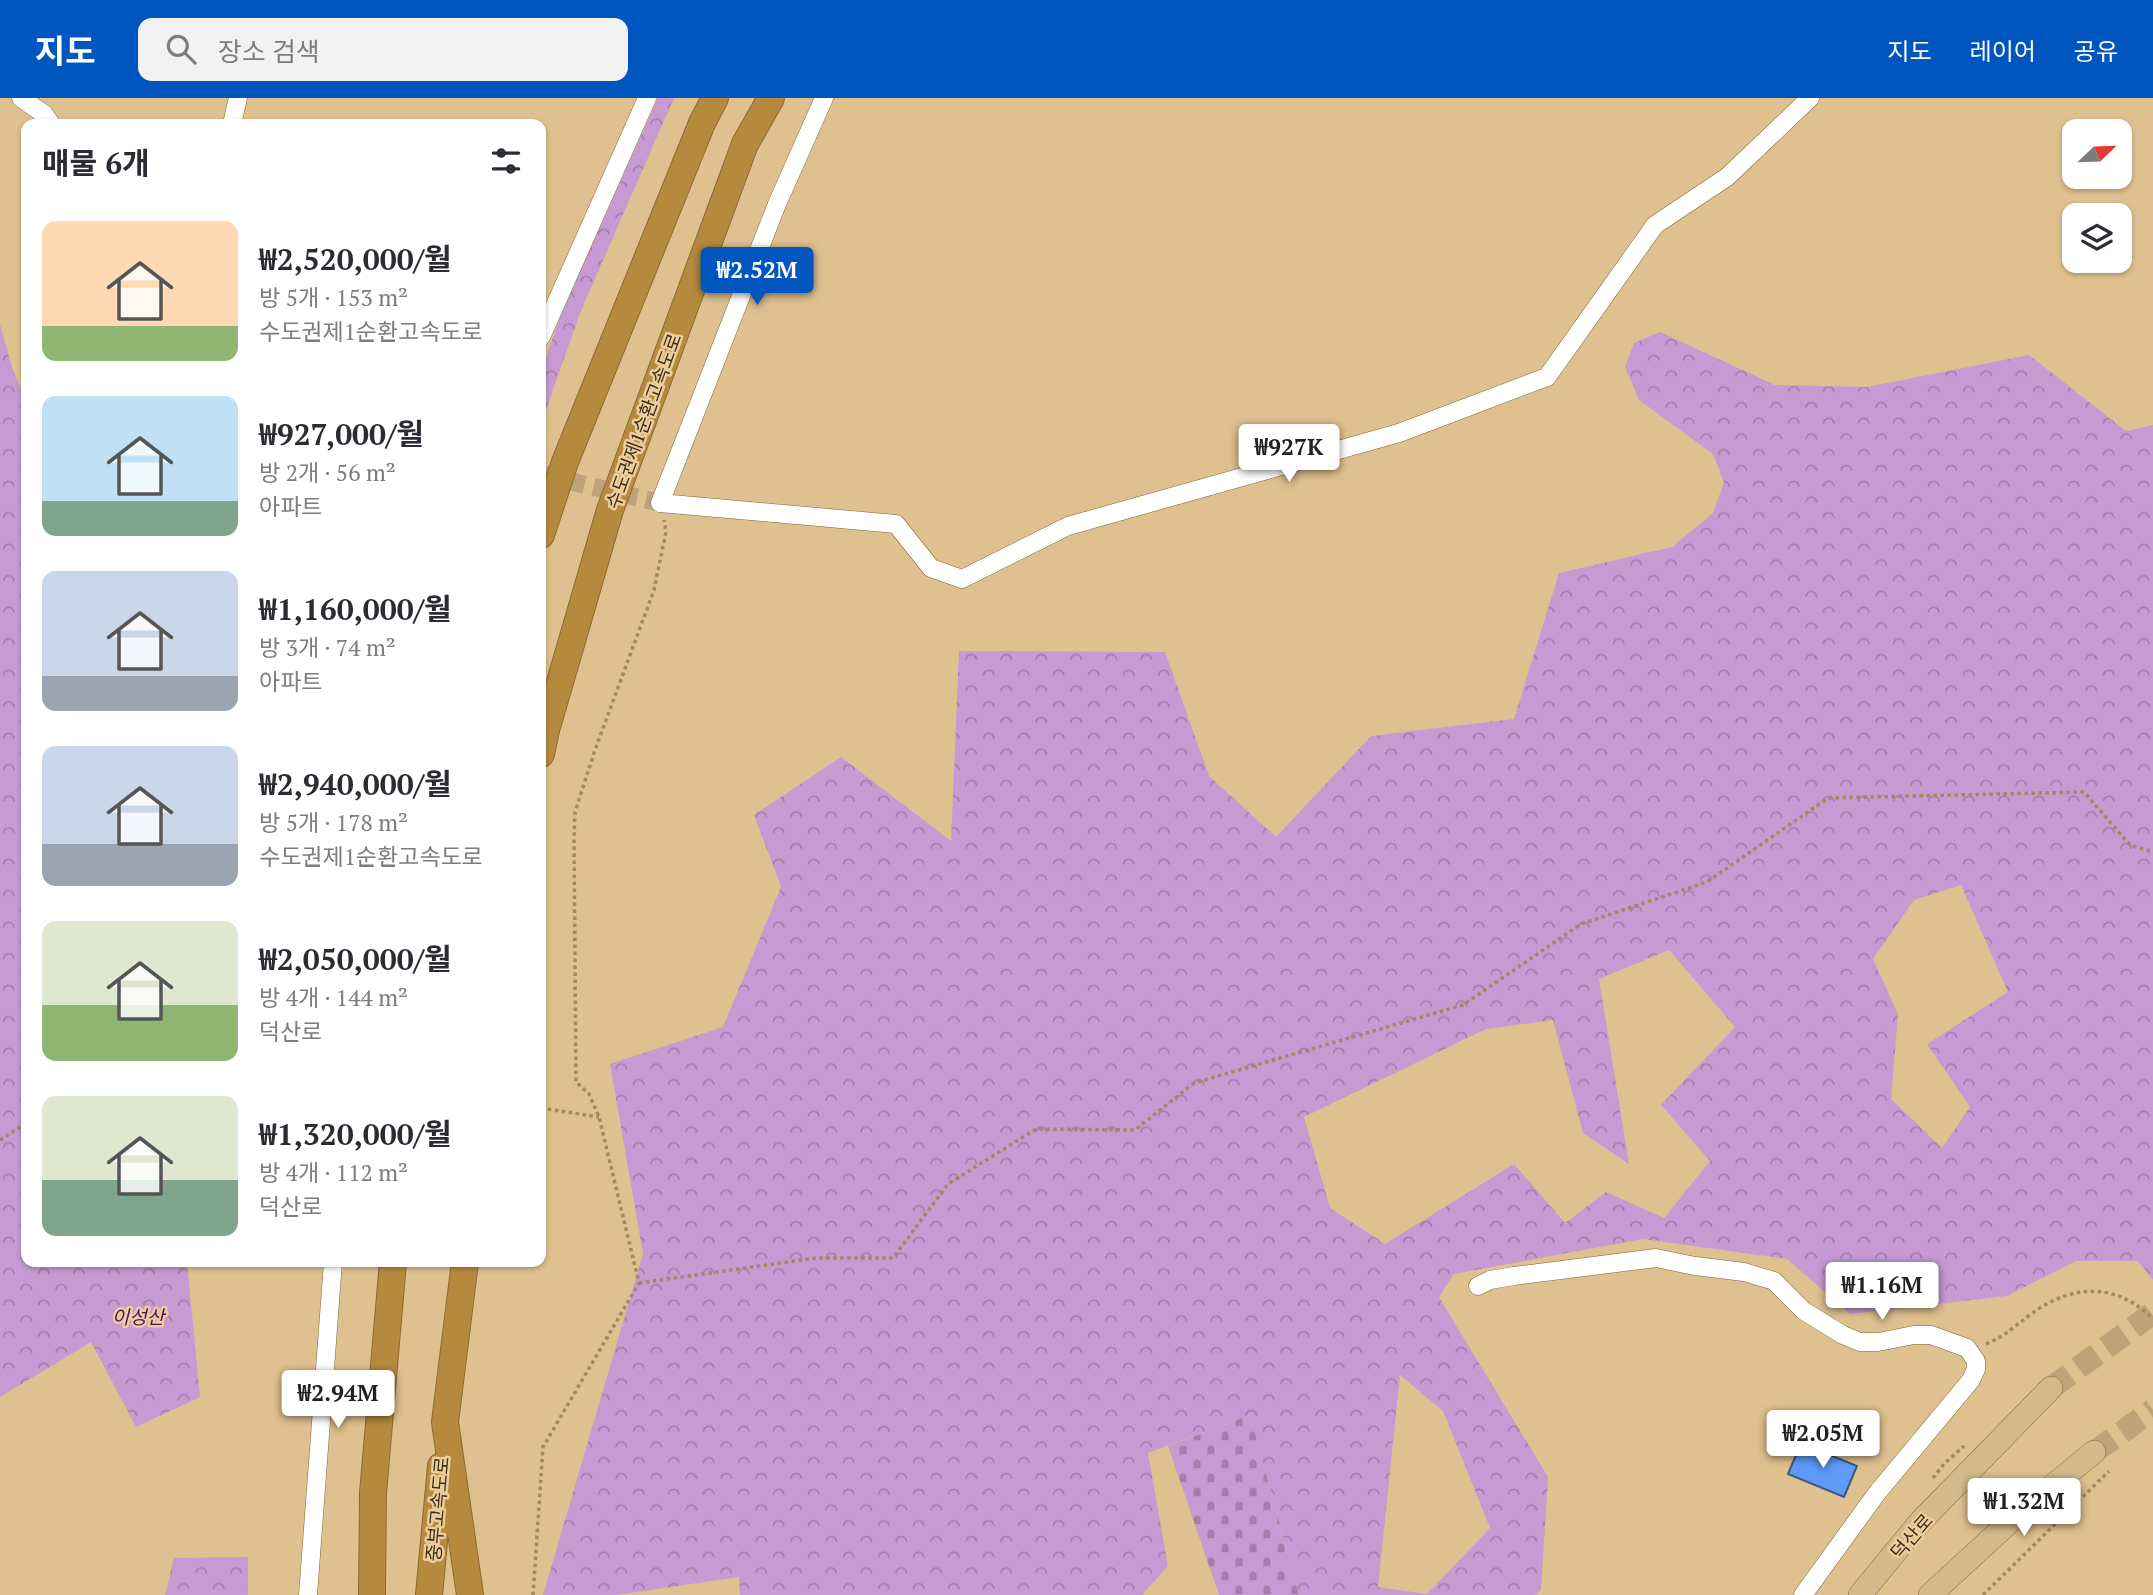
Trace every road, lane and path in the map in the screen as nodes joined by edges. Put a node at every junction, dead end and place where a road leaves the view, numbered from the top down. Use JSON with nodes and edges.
{"nodes":[{"id":1,"x":21,"y":98,"type":"edge"},
{"id":2,"x":238,"y":98,"type":"edge"},
{"id":3,"x":647,"y":98,"type":"edge"},
{"id":4,"x":715,"y":98,"type":"edge"},
{"id":5,"x":771,"y":98,"type":"edge"},
{"id":6,"x":824,"y":98,"type":"edge"},
{"id":7,"x":1810,"y":98,"type":"edge"},
{"id":8,"x":48,"y":119,"type":"edge"},
{"id":9,"x":233,"y":119,"type":"edge"},
{"id":10,"x":546,"y":326,"type":"edge"},
{"id":11,"x":660,"y":503,"type":"junction"},
{"id":12,"x":546,"y":521,"type":"edge"},
{"id":13,"x":546,"y":730,"type":"edge"},
{"id":14,"x":2153,"y":852,"type":"edge"},
{"id":15,"x":546,"y":1109,"type":"edge"},
{"id":16,"x":599,"y":1117,"type":"junction"},
{"id":17,"x":21,"y":1126,"type":"edge"},
{"id":18,"x":0,"y":1140,"type":"edge"},
{"id":19,"x":333,"y":1267,"type":"edge"},
{"id":20,"x":393,"y":1267,"type":"edge"},
{"id":21,"x":464,"y":1267,"type":"edge"},
{"id":22,"x":639,"y":1283,"type":"junction"},
{"id":23,"x":1478,"y":1286,"type":"dead end"},
{"id":24,"x":2153,"y":1319,"type":"edge"},
{"id":25,"x":1967,"y":1349,"type":"junction"},
{"id":26,"x":2051,"y":1388,"type":"tunnel mouth"},
{"id":27,"x":444,"y":1422,"type":"junction"},
{"id":28,"x":2094,"y":1452,"type":"tunnel mouth"},
{"id":29,"x":2109,"y":1471,"type":"dead end"},
{"id":30,"x":308,"y":1595,"type":"edge"},
{"id":31,"x":372,"y":1595,"type":"edge"},
{"id":32,"x":429,"y":1595,"type":"edge"},
{"id":33,"x":470,"y":1595,"type":"edge"},
{"id":34,"x":533,"y":1595,"type":"edge"},
{"id":35,"x":1803,"y":1595,"type":"edge"},
{"id":36,"x":1860,"y":1595,"type":"edge"},
{"id":37,"x":1930,"y":1595,"type":"edge"},
{"id":38,"x":1983,"y":1595,"type":"edge"}],
"edges":[{"from":1,"to":8,"type":"street"},
{"from":2,"to":9,"type":"street"},
{"from":3,"to":10,"type":"street"},
{"from":4,"to":12,"type":"highway"},
{"from":5,"to":13,"type":"highway","name":"수도권제1순환고속도로"},
{"from":6,"to":11,"type":"street"},
{"from":7,"to":11,"type":"street"},
{"from":11,"to":16,"type":"path"},
{"from":14,"to":22,"type":"path"},
{"from":15,"to":16,"type":"path"},
{"from":16,"to":22,"type":"path"},
{"from":17,"to":18,"type":"path"},
{"from":19,"to":30,"type":"street"},
{"from":20,"to":31,"type":"highway"},
{"from":21,"to":27,"type":"highway"},
{"from":22,"to":34,"type":"path"},
{"from":23,"to":25,"type":"street"},
{"from":24,"to":25,"type":"path"},
{"from":25,"to":35,"type":"street"},
{"from":26,"to":36,"type":"main road","name":"덕산로"},
{"from":27,"to":32,"type":"highway","name":"중부고속도로"},
{"from":27,"to":33,"type":"highway"},
{"from":28,"to":37,"type":"main road"},
{"from":29,"to":38,"type":"path"}]}
